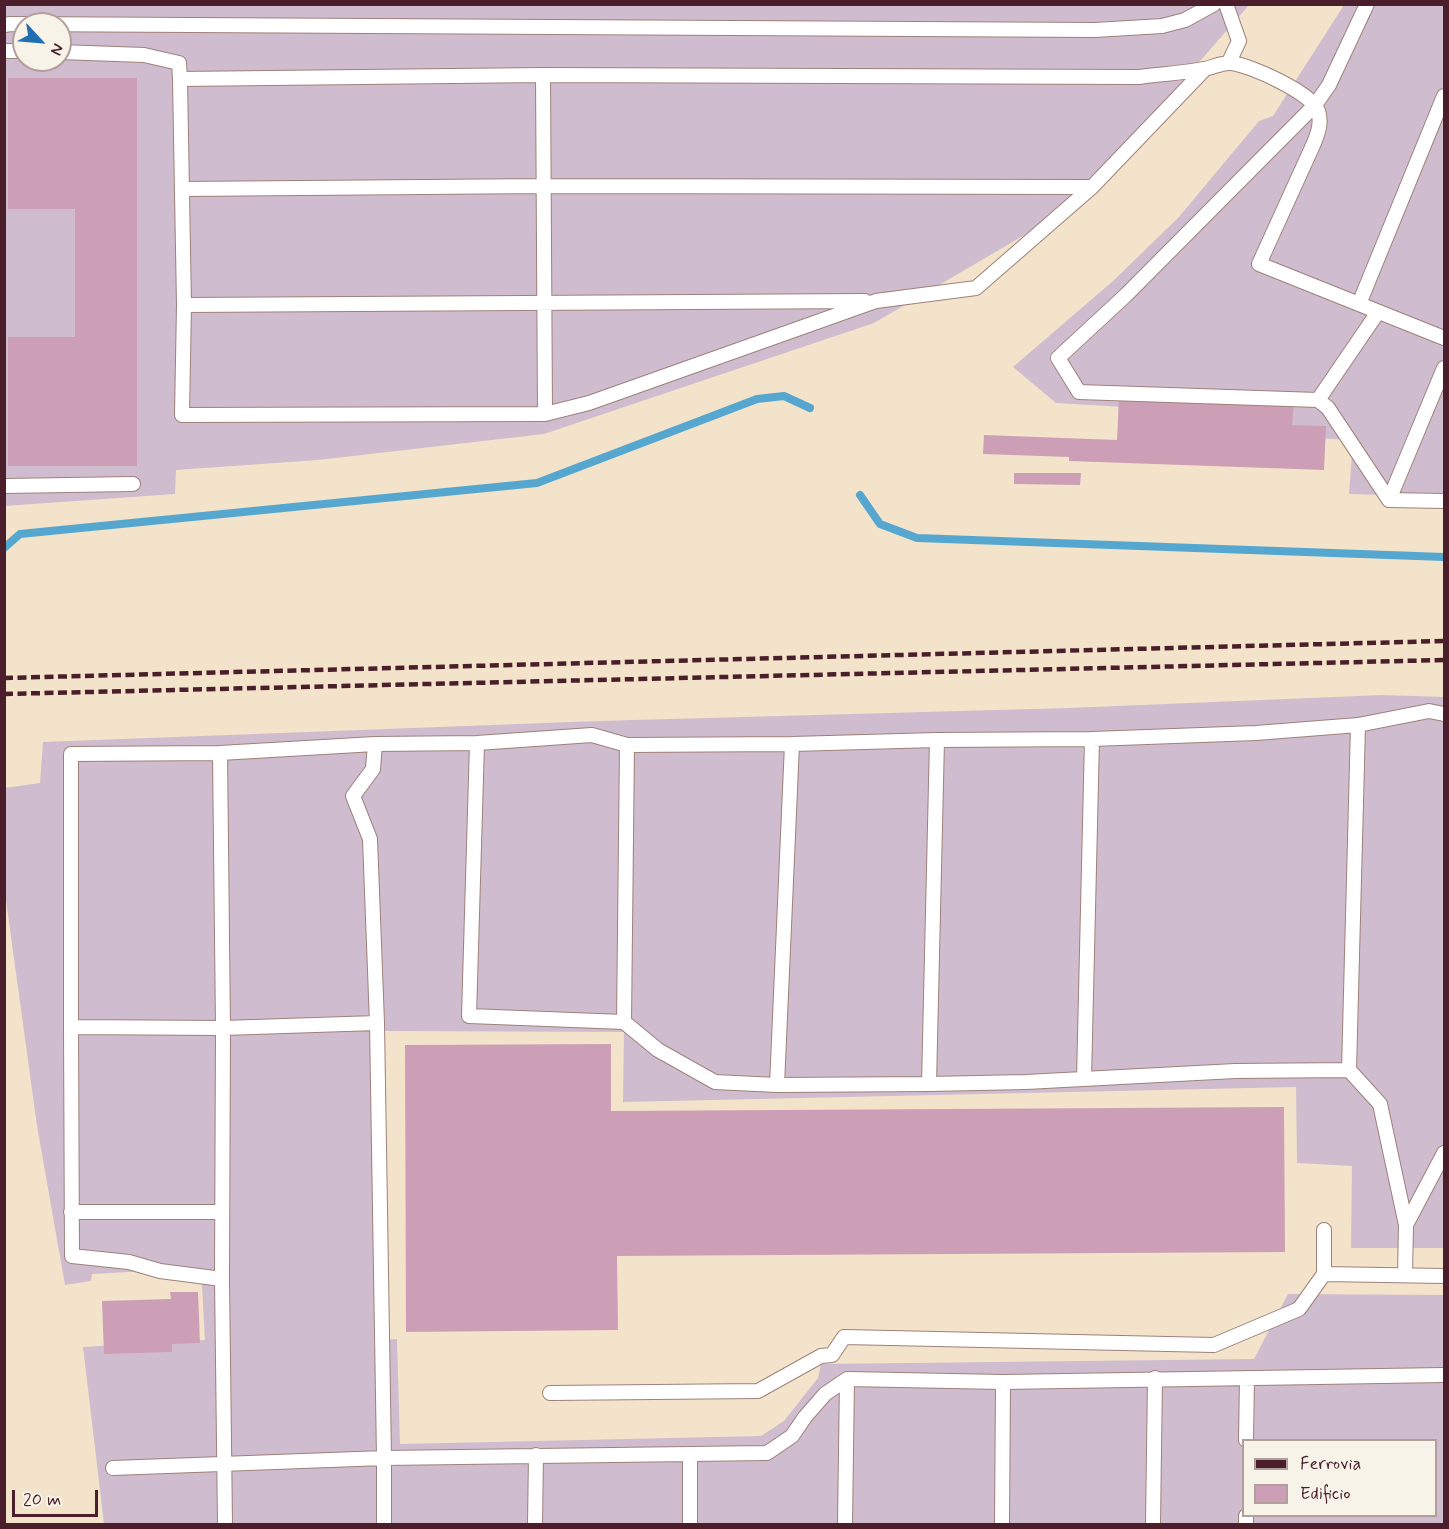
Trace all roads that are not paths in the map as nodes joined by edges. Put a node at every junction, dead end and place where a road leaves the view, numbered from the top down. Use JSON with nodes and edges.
{"nodes":[{"id":1,"x":1214,"y":4,"type":"edge"},
{"id":2,"x":1226,"y":4,"type":"edge"},
{"id":3,"x":1367,"y":4,"type":"edge"},
{"id":4,"x":4,"y":26,"type":"edge"},
{"id":5,"x":72,"y":52,"type":"edge"},
{"id":6,"x":1229,"y":63,"type":"junction"},
{"id":7,"x":1205,"y":69,"type":"junction"},
{"id":8,"x":543,"y":75,"type":"junction"},
{"id":9,"x":180,"y":79,"type":"junction"},
{"id":10,"x":1444,"y":96,"type":"edge"},
{"id":11,"x":1315,"y":105,"type":"junction"},
{"id":12,"x":544,"y":186,"type":"junction"},
{"id":13,"x":1092,"y":187,"type":"junction"},
{"id":14,"x":182,"y":189,"type":"junction"},
{"id":15,"x":876,"y":301,"type":"junction"},
{"id":16,"x":546,"y":303,"type":"junction"},
{"id":17,"x":1359,"y":304,"type":"junction"},
{"id":18,"x":184,"y":305,"type":"junction"},
{"id":19,"x":1378,"y":312,"type":"junction"},
{"id":20,"x":1444,"y":338,"type":"edge"},
{"id":21,"x":1444,"y":368,"type":"edge"},
{"id":22,"x":1318,"y":400,"type":"junction"},
{"id":23,"x":545,"y":414,"type":"junction"},
{"id":24,"x":134,"y":484,"type":"dead end"},
{"id":25,"x":4,"y":486,"type":"edge"},
{"id":26,"x":1389,"y":500,"type":"junction"},
{"id":27,"x":1444,"y":501,"type":"edge"},
{"id":28,"x":1444,"y":714,"type":"edge"},
{"id":29,"x":1358,"y":725,"type":"junction"},
{"id":30,"x":1092,"y":739,"type":"junction"},
{"id":31,"x":937,"y":740,"type":"junction"},
{"id":32,"x":477,"y":742,"type":"junction"},
{"id":33,"x":375,"y":744,"type":"junction"},
{"id":34,"x":792,"y":744,"type":"junction"},
{"id":35,"x":627,"y":745,"type":"junction"},
{"id":36,"x":220,"y":753,"type":"junction"},
{"id":37,"x":624,"y":1022,"type":"junction"},
{"id":38,"x":377,"y":1023,"type":"junction"},
{"id":39,"x":70,"y":1028,"type":"junction"},
{"id":40,"x":223,"y":1028,"type":"junction"},
{"id":41,"x":1349,"y":1070,"type":"junction"},
{"id":42,"x":1084,"y":1079,"type":"junction"},
{"id":43,"x":929,"y":1084,"type":"junction"},
{"id":44,"x":777,"y":1085,"type":"junction"},
{"id":45,"x":1444,"y":1153,"type":"edge"},
{"id":46,"x":71,"y":1212,"type":"junction"},
{"id":47,"x":222,"y":1212,"type":"junction"},
{"id":48,"x":1406,"y":1225,"type":"junction"},
{"id":49,"x":1324,"y":1230,"type":"dead end"},
{"id":50,"x":1324,"y":1274,"type":"junction"},
{"id":51,"x":1405,"y":1275,"type":"junction"},
{"id":52,"x":1444,"y":1276,"type":"edge"},
{"id":53,"x":222,"y":1279,"type":"junction"},
{"id":54,"x":1444,"y":1375,"type":"edge"},
{"id":55,"x":1155,"y":1378,"type":"junction"},
{"id":56,"x":1247,"y":1378,"type":"junction"},
{"id":57,"x":847,"y":1379,"type":"junction"},
{"id":58,"x":1003,"y":1382,"type":"junction"},
{"id":59,"x":549,"y":1393,"type":"dead end"},
{"id":60,"x":1246,"y":1439,"type":"edge"},
{"id":61,"x":690,"y":1454,"type":"junction"},
{"id":62,"x":536,"y":1455,"type":"junction"},
{"id":63,"x":384,"y":1458,"type":"junction"},
{"id":64,"x":223,"y":1465,"type":"junction"},
{"id":65,"x":113,"y":1468,"type":"dead end"},
{"id":66,"x":225,"y":1524,"type":"edge"},
{"id":67,"x":384,"y":1524,"type":"edge"},
{"id":68,"x":535,"y":1524,"type":"edge"},
{"id":69,"x":690,"y":1524,"type":"edge"},
{"id":70,"x":845,"y":1524,"type":"edge"},
{"id":71,"x":1002,"y":1524,"type":"edge"},
{"id":72,"x":1153,"y":1524,"type":"edge"}],
"edges":[{"from":1,"to":4,"type":"lane"},
{"from":2,"to":6,"type":"lane"},
{"from":3,"to":11,"type":"lane"},
{"from":5,"to":9,"type":"lane"},
{"from":6,"to":7,"type":"lane"},
{"from":6,"to":11,"type":"lane"},
{"from":7,"to":8,"type":"lane"},
{"from":7,"to":13,"type":"lane"},
{"from":8,"to":9,"type":"lane"},
{"from":8,"to":12,"type":"lane"},
{"from":9,"to":14,"type":"lane"},
{"from":10,"to":17,"type":"lane"},
{"from":11,"to":17,"type":"lane"},
{"from":11,"to":22,"type":"lane"},
{"from":12,"to":13,"type":"lane"},
{"from":12,"to":14,"type":"lane"},
{"from":12,"to":16,"type":"lane"},
{"from":13,"to":15,"type":"lane"},
{"from":14,"to":18,"type":"lane"},
{"from":15,"to":16,"type":"lane"},
{"from":15,"to":23,"type":"lane"},
{"from":16,"to":18,"type":"lane"},
{"from":16,"to":23,"type":"lane"},
{"from":17,"to":19,"type":"lane"},
{"from":18,"to":23,"type":"lane"},
{"from":19,"to":20,"type":"lane"},
{"from":19,"to":22,"type":"lane"},
{"from":21,"to":26,"type":"lane"},
{"from":22,"to":26,"type":"lane"},
{"from":24,"to":25,"type":"lane"},
{"from":26,"to":27,"type":"lane"},
{"from":28,"to":29,"type":"lane"},
{"from":29,"to":30,"type":"lane"},
{"from":29,"to":41,"type":"lane"},
{"from":30,"to":31,"type":"lane"},
{"from":30,"to":42,"type":"lane"},
{"from":31,"to":34,"type":"lane"},
{"from":31,"to":43,"type":"lane"},
{"from":32,"to":33,"type":"lane"},
{"from":32,"to":35,"type":"lane"},
{"from":32,"to":37,"type":"lane"},
{"from":33,"to":36,"type":"lane"},
{"from":33,"to":38,"type":"lane"},
{"from":34,"to":35,"type":"lane"},
{"from":34,"to":44,"type":"lane"},
{"from":35,"to":37,"type":"lane"},
{"from":36,"to":39,"type":"lane"},
{"from":36,"to":40,"type":"lane"},
{"from":37,"to":44,"type":"lane"},
{"from":38,"to":40,"type":"lane"},
{"from":38,"to":63,"type":"lane"},
{"from":39,"to":40,"type":"lane"},
{"from":39,"to":46,"type":"lane"},
{"from":40,"to":47,"type":"lane"},
{"from":41,"to":42,"type":"lane"},
{"from":41,"to":48,"type":"lane"},
{"from":42,"to":43,"type":"lane"},
{"from":43,"to":44,"type":"lane"},
{"from":45,"to":48,"type":"lane"},
{"from":46,"to":47,"type":"lane"},
{"from":46,"to":53,"type":"lane"},
{"from":47,"to":53,"type":"lane"},
{"from":48,"to":51,"type":"lane"},
{"from":49,"to":50,"type":"lane"},
{"from":50,"to":51,"type":"lane"},
{"from":50,"to":59,"type":"lane"},
{"from":51,"to":52,"type":"lane"},
{"from":53,"to":64,"type":"lane"},
{"from":54,"to":56,"type":"lane"},
{"from":55,"to":56,"type":"lane"},
{"from":55,"to":58,"type":"lane"},
{"from":55,"to":72,"type":"lane"},
{"from":56,"to":60,"type":"lane"},
{"from":57,"to":58,"type":"lane"},
{"from":57,"to":61,"type":"lane"},
{"from":57,"to":70,"type":"lane"},
{"from":58,"to":71,"type":"lane"},
{"from":61,"to":62,"type":"lane"},
{"from":61,"to":69,"type":"lane"},
{"from":62,"to":63,"type":"lane"},
{"from":62,"to":68,"type":"lane"},
{"from":63,"to":64,"type":"lane"},
{"from":63,"to":67,"type":"lane"},
{"from":64,"to":65,"type":"lane"},
{"from":64,"to":66,"type":"lane"}]}
